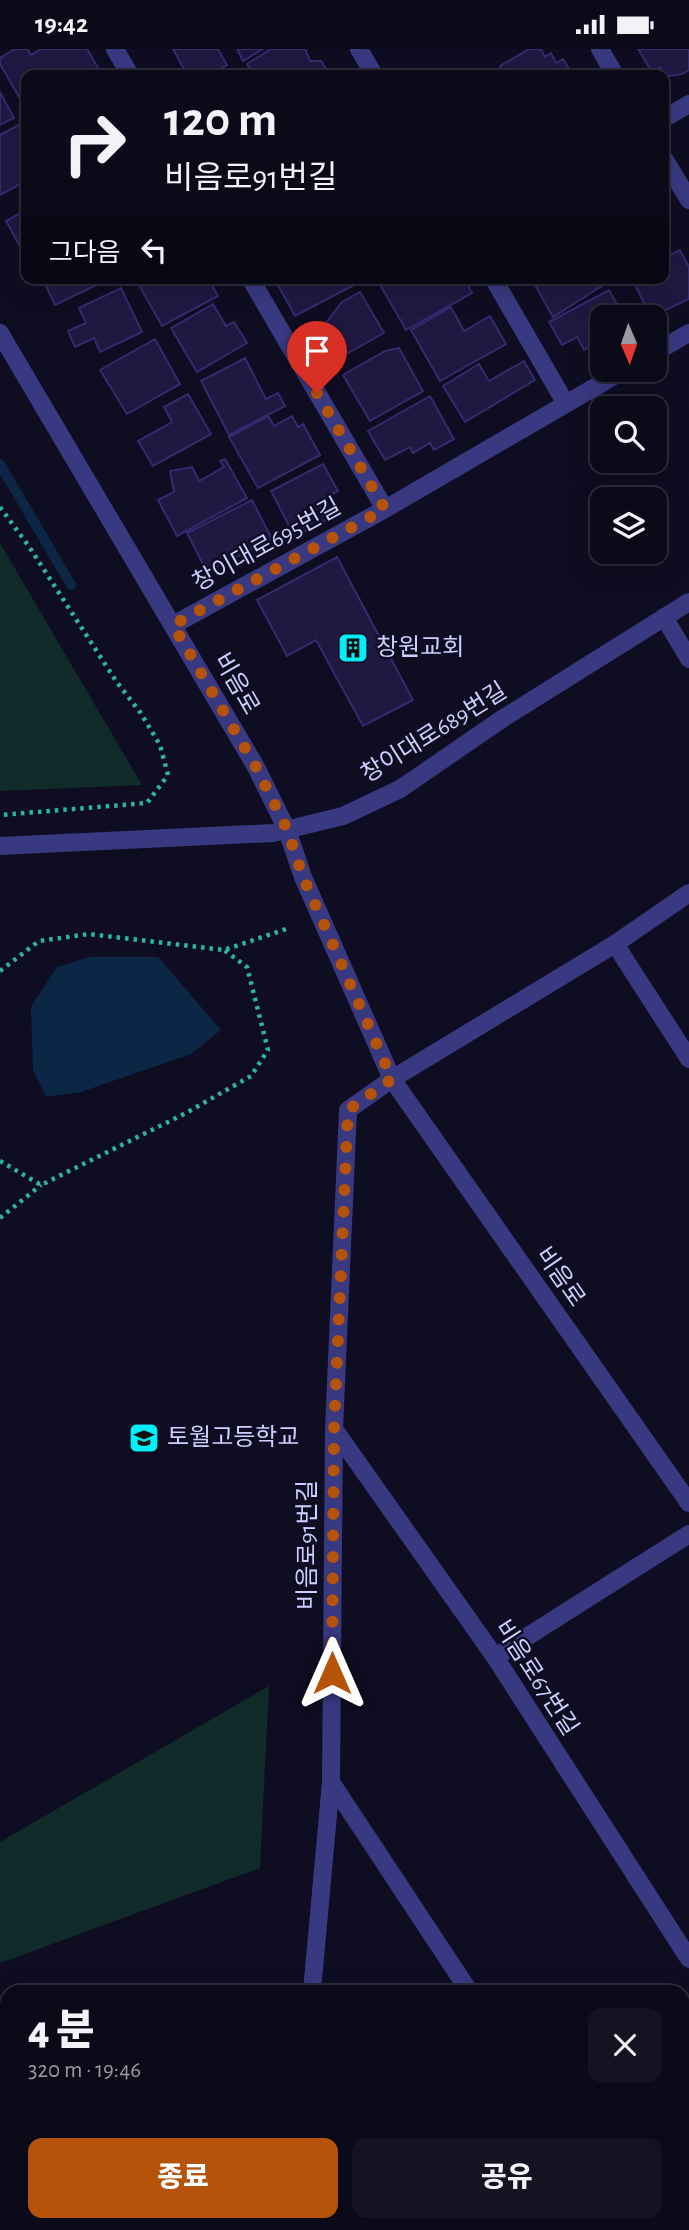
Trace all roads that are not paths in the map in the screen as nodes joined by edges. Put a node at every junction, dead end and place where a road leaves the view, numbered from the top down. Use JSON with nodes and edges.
{"nodes":[{"id":1,"x":115,"y":49,"type":"edge"},
{"id":2,"x":359,"y":49,"type":"edge"},
{"id":3,"x":600,"y":49,"type":"edge"},
{"id":4,"x":127,"y":70,"type":"edge"},
{"id":5,"x":371,"y":70,"type":"edge"},
{"id":6,"x":612,"y":70,"type":"edge"},
{"id":7,"x":689,"y":104,"type":"edge"},
{"id":8,"x":669,"y":116,"type":"edge"},
{"id":9,"x":669,"y":167,"type":"edge"},
{"id":10,"x":689,"y":200,"type":"edge"},
{"id":11,"x":254,"y":284,"type":"edge"},
{"id":12,"x":496,"y":284,"type":"edge"},
{"id":13,"x":0,"y":333,"type":"edge"},
{"id":14,"x":689,"y":333,"type":"edge"},
{"id":15,"x":667,"y":346,"type":"edge"},
{"id":16,"x":604,"y":382,"type":"edge"},
{"id":17,"x":566,"y":404,"type":"junction"},
{"id":18,"x":385,"y":509,"type":"junction"},
{"id":19,"x":689,"y":602,"type":"edge"},
{"id":20,"x":664,"y":617,"type":"junction"},
{"id":21,"x":173,"y":625,"type":"junction"},
{"id":22,"x":689,"y":659,"type":"edge"},
{"id":23,"x":287,"y":829,"type":"junction"},
{"id":24,"x":0,"y":846,"type":"edge"},
{"id":25,"x":689,"y":893,"type":"edge"},
{"id":26,"x":615,"y":944,"type":"junction"},
{"id":27,"x":689,"y":1059,"type":"edge"},
{"id":28,"x":392,"y":1079,"type":"junction"},
{"id":29,"x":334,"y":1429,"type":"junction"},
{"id":30,"x":689,"y":1503,"type":"edge"},
{"id":31,"x":689,"y":1534,"type":"edge"},
{"id":32,"x":495,"y":1657,"type":"junction"},
{"id":33,"x":331,"y":1781,"type":"junction"},
{"id":34,"x":689,"y":1959,"type":"edge"},
{"id":35,"x":313,"y":1985,"type":"edge"},
{"id":36,"x":465,"y":1985,"type":"edge"}],
"edges":[{"from":1,"to":4,"type":"street"},
{"from":2,"to":5,"type":"street"},
{"from":3,"to":6,"type":"street"},
{"from":7,"to":8,"type":"street"},
{"from":9,"to":10,"type":"street"},
{"from":11,"to":18,"type":"street"},
{"from":12,"to":17,"type":"street"},
{"from":13,"to":21,"type":"street","name":"비음로"},
{"from":14,"to":15,"type":"street"},
{"from":16,"to":17,"type":"street","name":"창이대로695번길"},
{"from":17,"to":18,"type":"street","name":"창이대로695번길"},
{"from":18,"to":21,"type":"street","name":"창이대로695번길"},
{"from":19,"to":20,"type":"street","name":"창이대로689번길"},
{"from":20,"to":22,"type":"street"},
{"from":20,"to":23,"type":"street","name":"창이대로689번길"},
{"from":21,"to":23,"type":"street","name":"비음로"},
{"from":23,"to":24,"type":"street","name":"창이대로689번길"},
{"from":23,"to":28,"type":"street","name":"비음로"},
{"from":25,"to":26,"type":"street"},
{"from":26,"to":27,"type":"street"},
{"from":26,"to":28,"type":"street"},
{"from":28,"to":29,"type":"street","name":"비음로91번길"},
{"from":28,"to":30,"type":"street","name":"비음로"},
{"from":29,"to":32,"type":"street","name":"비음로67번길"},
{"from":29,"to":33,"type":"street","name":"비음로91번길"},
{"from":31,"to":32,"type":"street"},
{"from":32,"to":34,"type":"street","name":"비음로67번길"},
{"from":33,"to":35,"type":"street","name":"비음로91번길"},
{"from":33,"to":36,"type":"street"}]}
